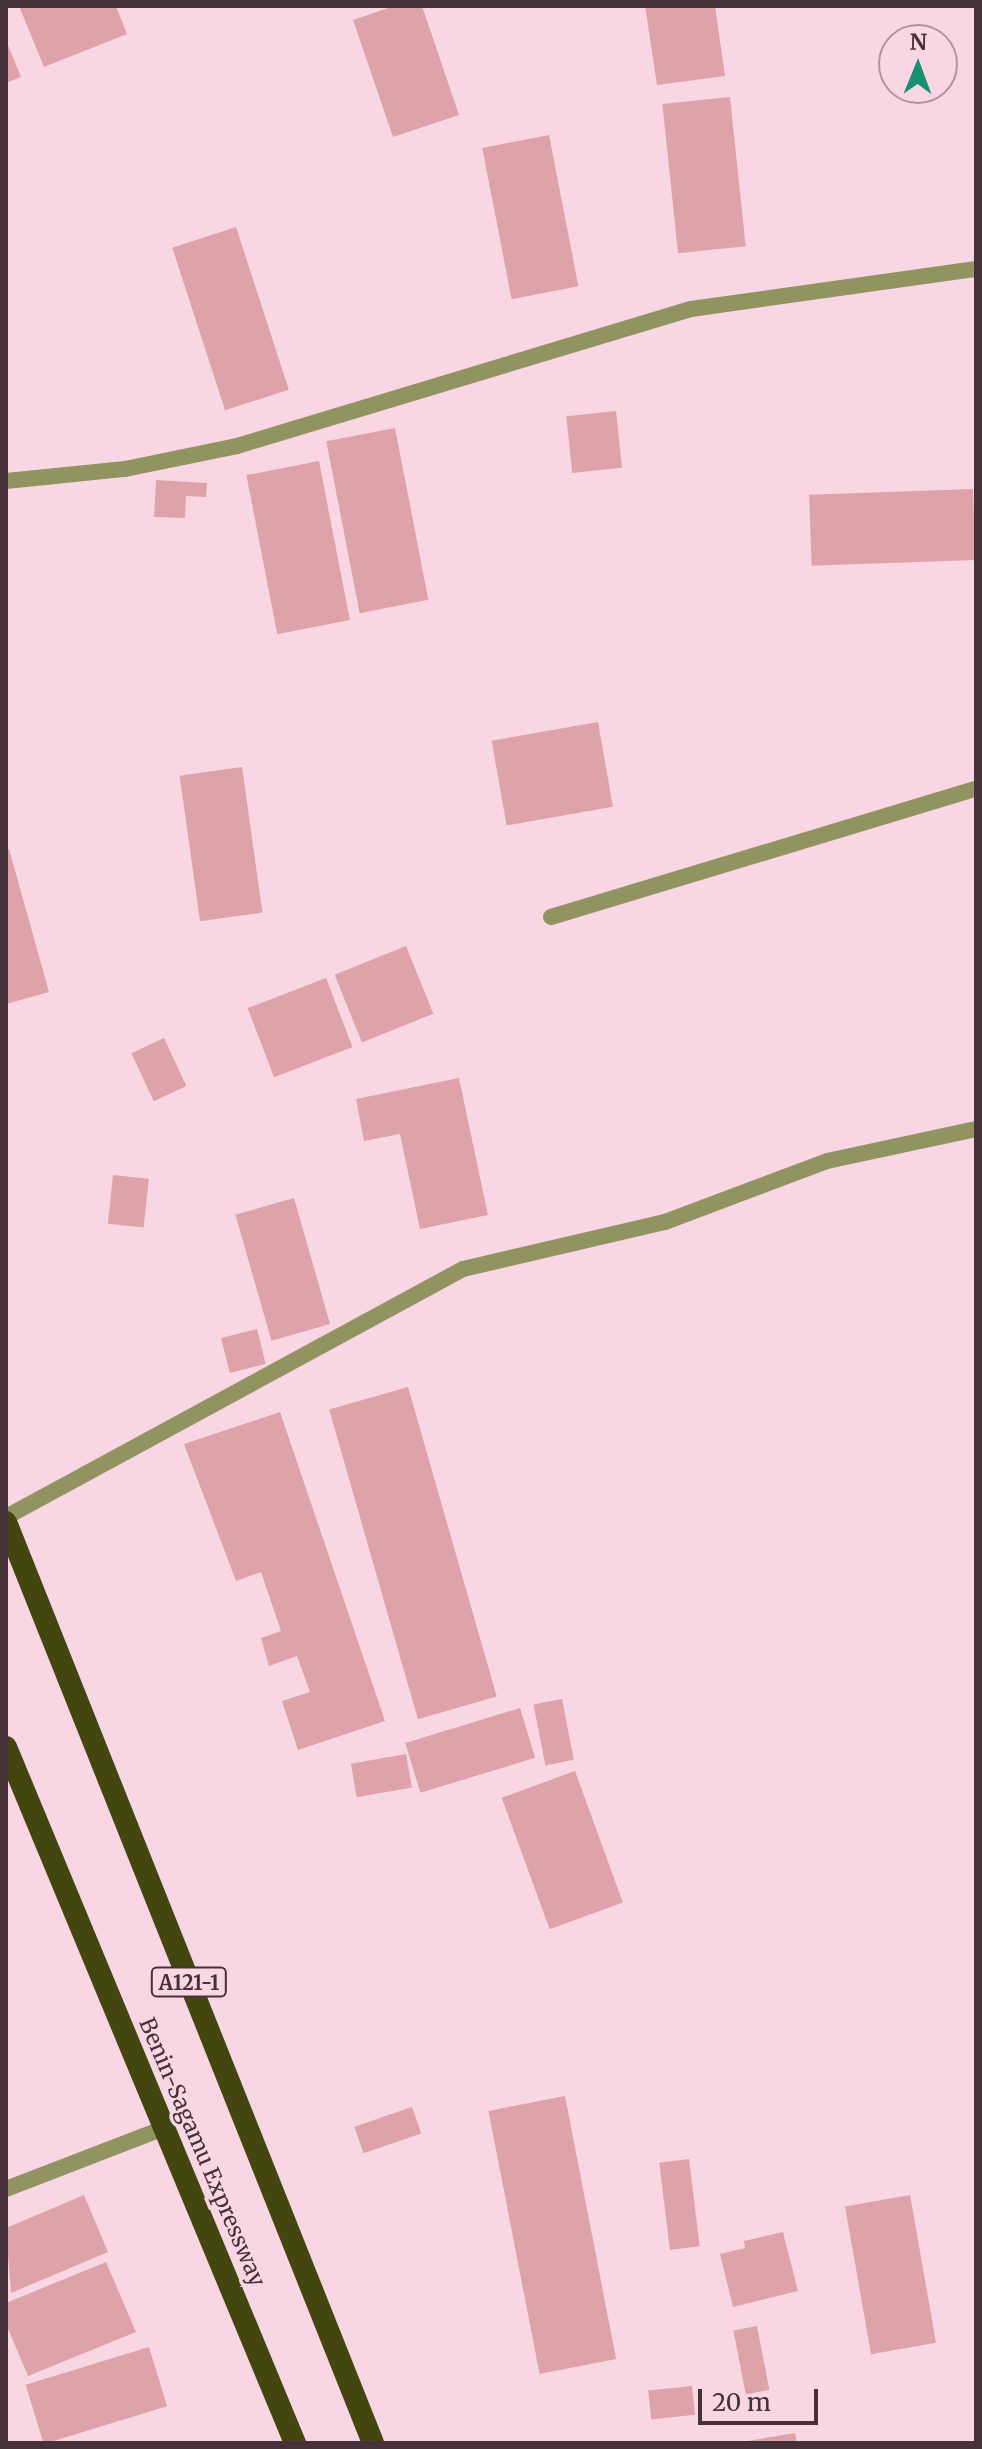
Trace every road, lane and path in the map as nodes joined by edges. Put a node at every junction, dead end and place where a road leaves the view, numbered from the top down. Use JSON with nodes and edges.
{"nodes":[{"id":1,"x":976,"y":269,"type":"edge"},
{"id":2,"x":6,"y":481,"type":"edge"},
{"id":3,"x":976,"y":789,"type":"edge"},
{"id":4,"x":551,"y":917,"type":"dead end"},
{"id":5,"x":976,"y":1129,"type":"edge"},
{"id":6,"x":6,"y":1519,"type":"edge"},
{"id":7,"x":6,"y":1747,"type":"edge"},
{"id":8,"x":164,"y":2128,"type":"junction"},
{"id":9,"x":6,"y":2189,"type":"edge"},
{"id":10,"x":295,"y":2443,"type":"edge"},
{"id":11,"x":373,"y":2443,"type":"edge"}],
"edges":[{"from":1,"to":2,"type":"street"},
{"from":3,"to":4,"type":"street"},
{"from":5,"to":6,"type":"street"},
{"from":6,"to":11,"type":"highway","number":"A121-1"},
{"from":7,"to":8,"type":"highway","name":"Benin-Sagamu Expressway"},
{"from":8,"to":9,"type":"street"},
{"from":8,"to":10,"type":"highway","name":"Benin-Sagamu Expressway"}]}
